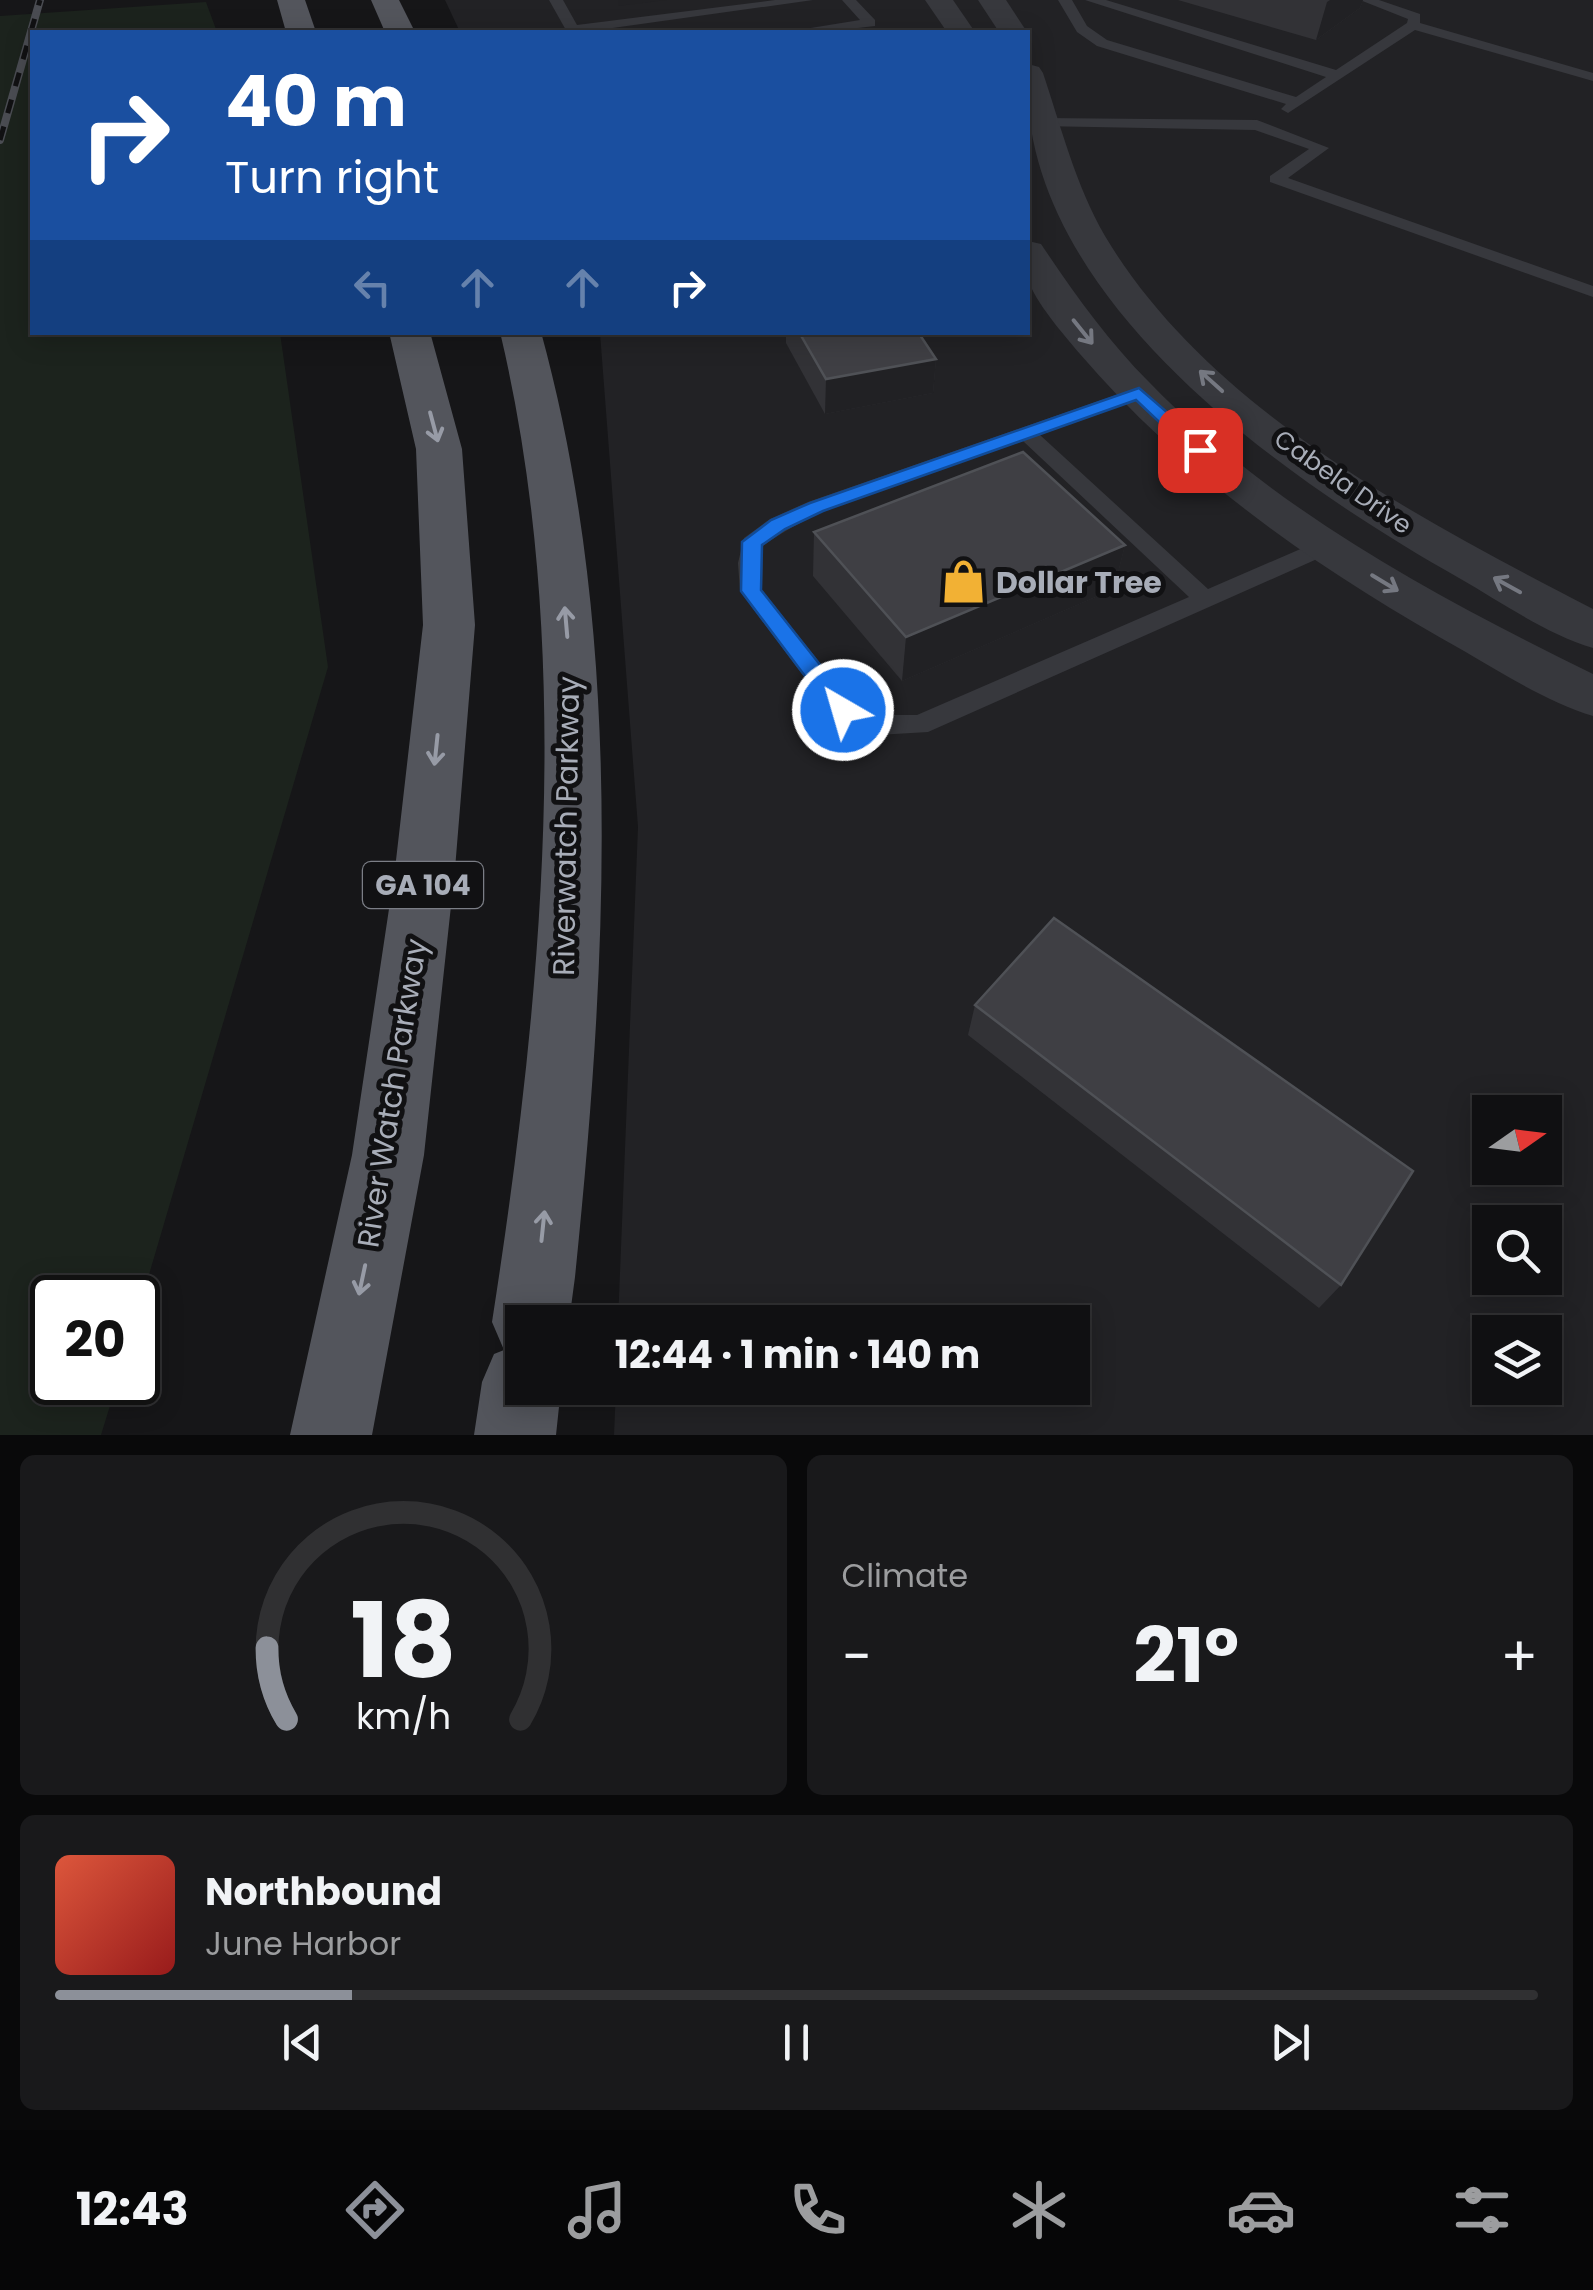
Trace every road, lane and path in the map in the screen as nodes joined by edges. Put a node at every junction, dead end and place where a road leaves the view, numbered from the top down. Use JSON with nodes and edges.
{"nodes":[{"id":1,"x":291,"y":0,"type":"edge"},
{"id":2,"x":556,"y":0,"type":"edge"},
{"id":3,"x":806,"y":0,"type":"edge"},
{"id":4,"x":848,"y":0,"type":"edge"},
{"id":5,"x":992,"y":0,"type":"edge"},
{"id":6,"x":1065,"y":0,"type":"edge"},
{"id":7,"x":1092,"y":0,"type":"edge"},
{"id":8,"x":1367,"y":0,"type":"edge"},
{"id":9,"x":1412,"y":25,"type":"junction"},
{"id":10,"x":873,"y":28,"type":"edge"},
{"id":11,"x":301,"y":30,"type":"edge"},
{"id":12,"x":572,"y":30,"type":"edge"},
{"id":13,"x":581,"y":30,"type":"edge"},
{"id":14,"x":833,"y":30,"type":"edge"},
{"id":15,"x":1013,"y":30,"type":"edge"},
{"id":16,"x":1338,"y":76,"type":"junction"},
{"id":17,"x":1593,"y":76,"type":"edge"},
{"id":18,"x":1030,"y":85,"type":"edge"},
{"id":19,"x":1299,"y":103,"type":"junction"},
{"id":20,"x":1036,"y":119,"type":"edge"},
{"id":21,"x":1257,"y":125,"type":"junction"},
{"id":22,"x":1030,"y":255,"type":"edge"},
{"id":23,"x":1593,"y":292,"type":"edge"},
{"id":24,"x":410,"y":335,"type":"edge"},
{"id":25,"x":521,"y":335,"type":"edge"},
{"id":26,"x":1139,"y":393,"type":"junction"},
{"id":27,"x":1026,"y":434,"type":"junction"},
{"id":28,"x":1327,"y":546,"type":"junction"},
{"id":29,"x":1206,"y":599,"type":"junction"},
{"id":30,"x":1593,"y":630,"type":"edge"},
{"id":31,"x":1593,"y":697,"type":"edge"},
{"id":32,"x":533,"y":1305,"type":"edge"},
{"id":33,"x":519,"y":1405,"type":"edge"},
{"id":34,"x":330,"y":1435,"type":"edge"},
{"id":35,"x":515,"y":1435,"type":"edge"}],
"edges":[{"from":1,"to":11,"type":"main road"},
{"from":2,"to":12,"type":"lane"},
{"from":3,"to":13,"type":"lane"},
{"from":4,"to":10,"type":"lane"},
{"from":5,"to":15,"type":"street"},
{"from":6,"to":19,"type":"lane"},
{"from":7,"to":16,"type":"lane"},
{"from":8,"to":9,"type":"lane"},
{"from":9,"to":16,"type":"lane"},
{"from":9,"to":17,"type":"lane"},
{"from":10,"to":14,"type":"lane"},
{"from":16,"to":19,"type":"lane"},
{"from":18,"to":20,"type":"street","name":"Cabela Drive"},
{"from":19,"to":21,"type":"lane"},
{"from":20,"to":21,"type":"lane"},
{"from":30,"to":20,"type":"street","name":"Cabela Drive","one_way":true},
{"from":21,"to":23,"type":"lane"},
{"from":22,"to":26,"type":"street","name":"Cabela Drive","one_way":true},
{"from":24,"to":34,"type":"main road","name":"River Watch Parkway","number":"GA 104","one_way":true},
{"from":32,"to":25,"type":"main road","name":"Riverwatch Parkway","one_way":true},
{"from":26,"to":27,"type":"lane"},
{"from":26,"to":28,"type":"street","name":"Cabela Drive"},
{"from":27,"to":29,"type":"lane"},
{"from":27,"to":29,"type":"lane"},
{"from":28,"to":29,"type":"lane"},
{"from":28,"to":31,"type":"street","name":"Cabela Drive","one_way":true},
{"from":33,"to":35,"type":"main road"}]}
